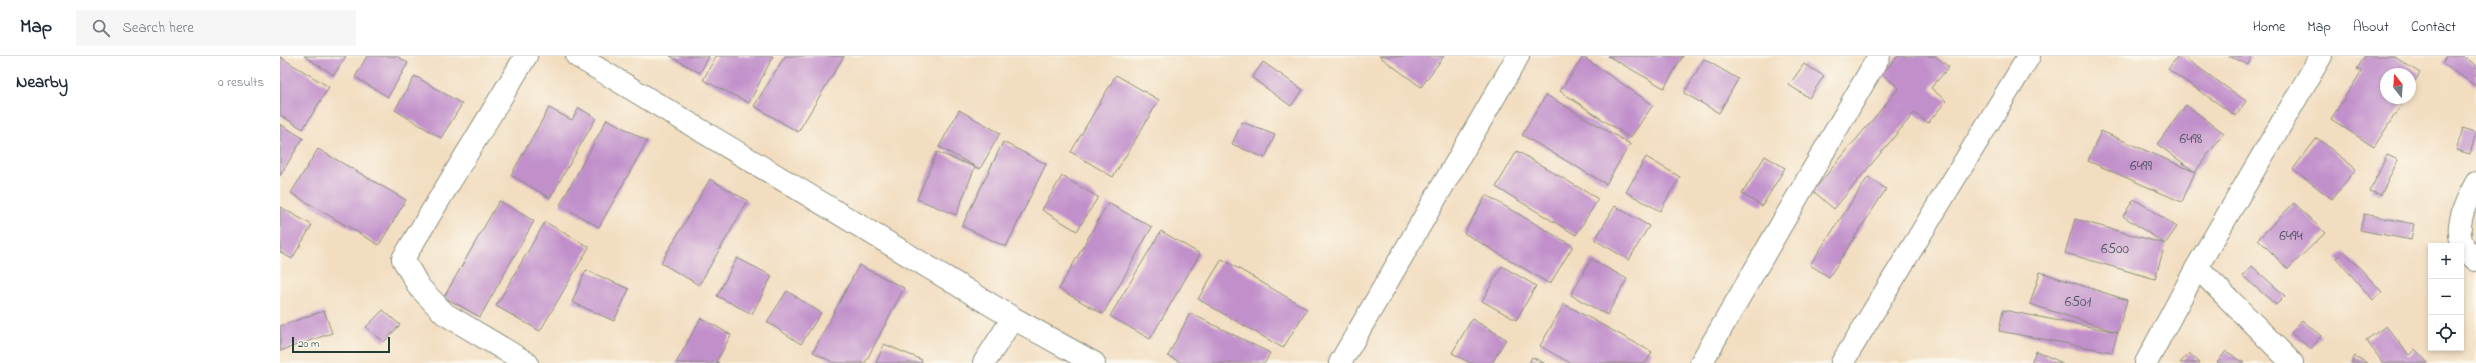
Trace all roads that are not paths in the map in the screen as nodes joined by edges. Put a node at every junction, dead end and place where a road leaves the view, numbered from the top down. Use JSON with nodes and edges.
{"nodes":[{"id":1,"x":526,"y":56,"type":"edge"},
{"id":2,"x":577,"y":56,"type":"edge"},
{"id":3,"x":1518,"y":56,"type":"edge"},
{"id":4,"x":1879,"y":56,"type":"edge"},
{"id":5,"x":2029,"y":56,"type":"edge"},
{"id":6,"x":2321,"y":56,"type":"edge"},
{"id":7,"x":2476,"y":183,"type":"edge"},
{"id":8,"x":2476,"y":260,"type":"edge"},
{"id":9,"x":2197,"y":267,"type":"junction"},
{"id":10,"x":1012,"y":318,"type":"junction"},
{"id":11,"x":527,"y":363,"type":"edge"},
{"id":12,"x":984,"y":363,"type":"edge"},
{"id":13,"x":1094,"y":363,"type":"edge"},
{"id":14,"x":1340,"y":363,"type":"edge"},
{"id":15,"x":1701,"y":363,"type":"edge"},
{"id":16,"x":1842,"y":363,"type":"edge"},
{"id":17,"x":2146,"y":363,"type":"edge"},
{"id":18,"x":2292,"y":363,"type":"edge"}],
"edges":[{"from":1,"to":11,"type":"street"},
{"from":2,"to":10,"type":"street"},
{"from":3,"to":14,"type":"street"},
{"from":4,"to":15,"type":"street"},
{"from":5,"to":16,"type":"street"},
{"from":6,"to":9,"type":"street"},
{"from":7,"to":8,"type":"street"},
{"from":9,"to":17,"type":"street"},
{"from":9,"to":18,"type":"street"},
{"from":10,"to":12,"type":"street"},
{"from":10,"to":13,"type":"street"}]}
